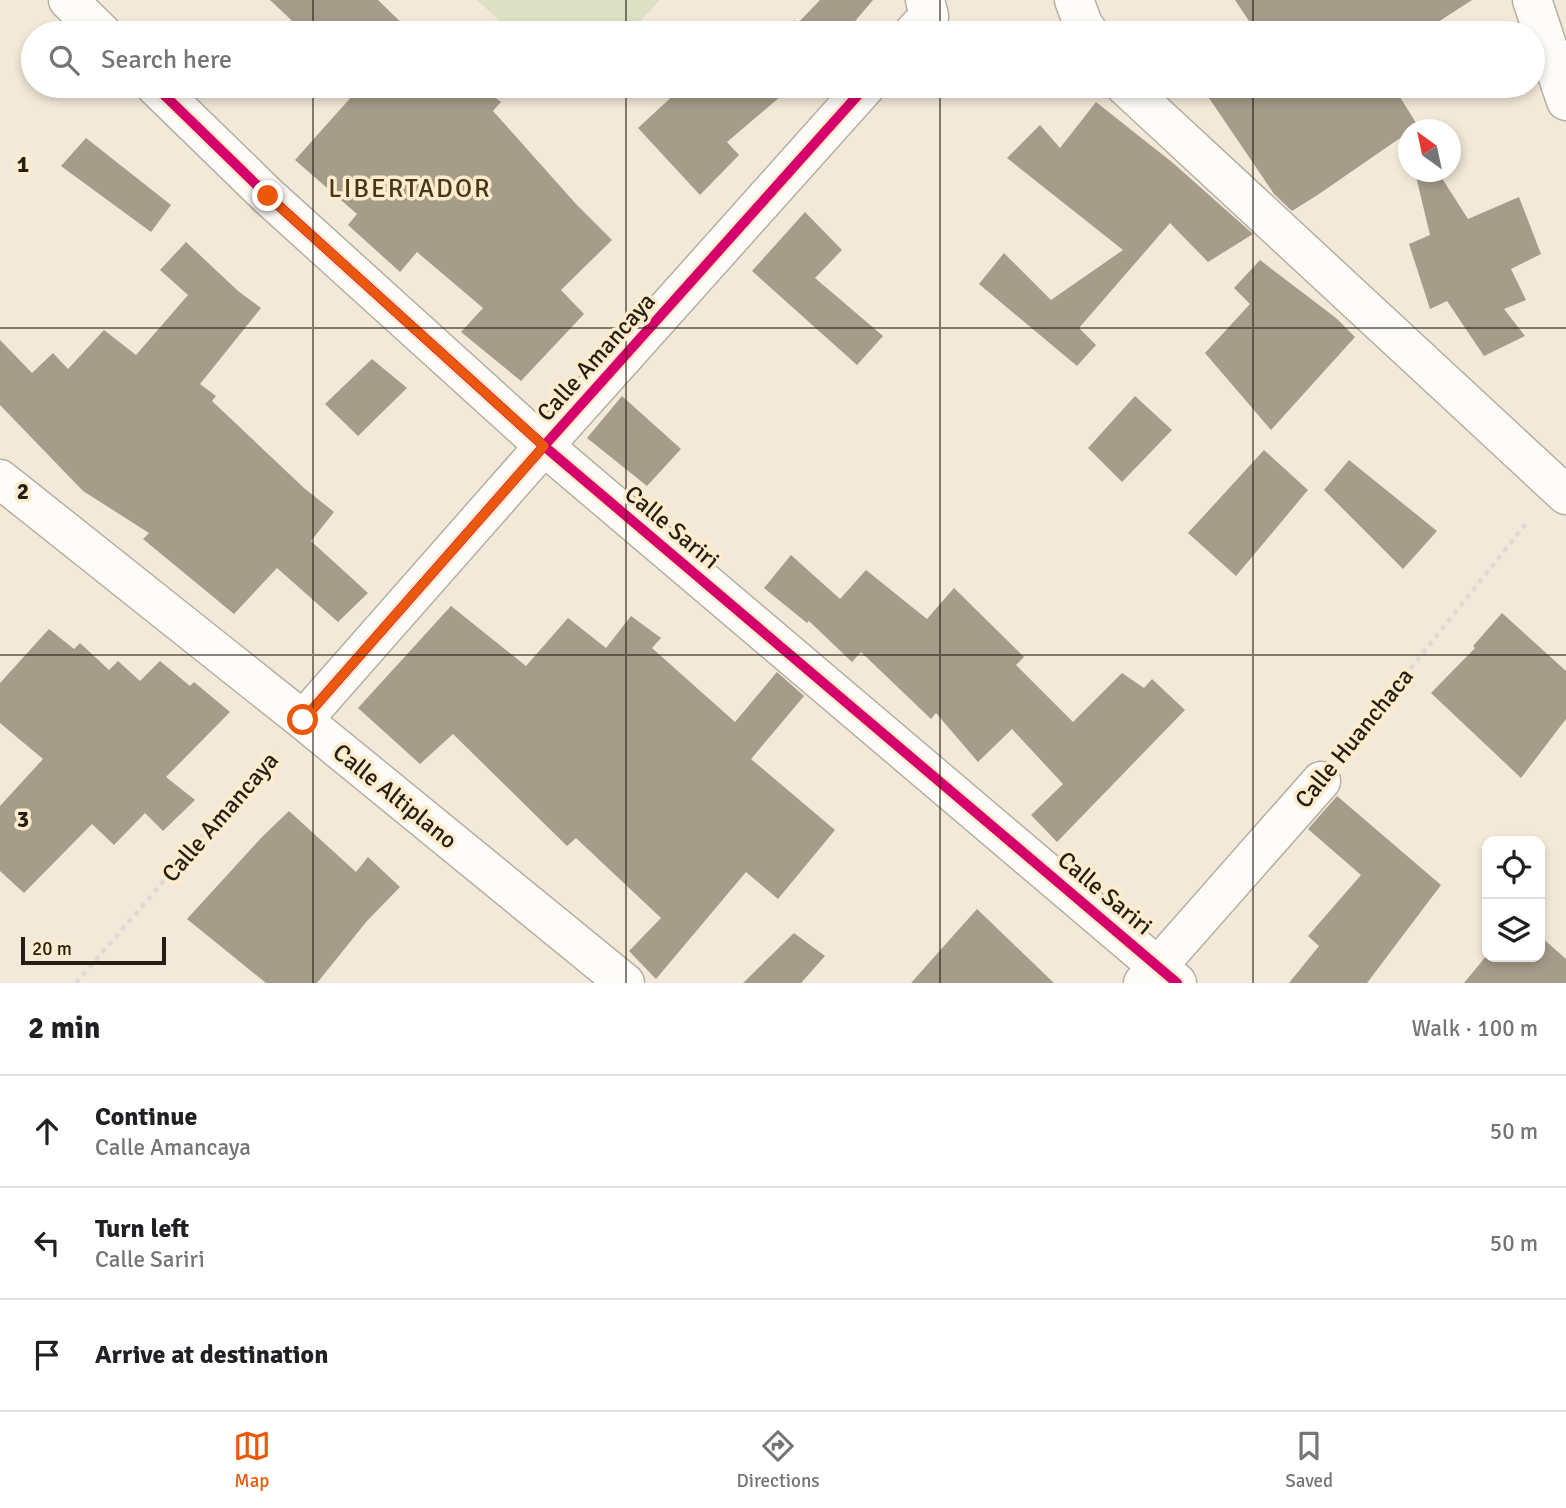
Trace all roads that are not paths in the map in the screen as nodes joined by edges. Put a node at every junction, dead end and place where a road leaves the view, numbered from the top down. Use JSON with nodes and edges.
{"nodes":[{"id":1,"x":68,"y":0,"type":"edge"},
{"id":2,"x":925,"y":0,"type":"edge"},
{"id":3,"x":1074,"y":0,"type":"edge"},
{"id":4,"x":1532,"y":0,"type":"edge"},
{"id":5,"x":90,"y":21,"type":"edge"},
{"id":6,"x":925,"y":21,"type":"edge"},
{"id":7,"x":1082,"y":21,"type":"edge"},
{"id":8,"x":1539,"y":21,"type":"edge"},
{"id":9,"x":1545,"y":39,"type":"edge"},
{"id":10,"x":167,"y":98,"type":"edge"},
{"id":11,"x":855,"y":98,"type":"edge"},
{"id":12,"x":1137,"y":98,"type":"edge"},
{"id":13,"x":1566,"y":101,"type":"edge"},
{"id":14,"x":544,"y":446,"type":"junction"},
{"id":15,"x":0,"y":479,"type":"edge"},
{"id":16,"x":1561,"y":490,"type":"edge"},
{"id":17,"x":303,"y":720,"type":"junction"},
{"id":18,"x":1321,"y":780,"type":"road end"},
{"id":19,"x":1159,"y":977,"type":"edge"},
{"id":20,"x":625,"y":983,"type":"edge"}],
"edges":[{"from":1,"to":5,"type":"street"},
{"from":2,"to":6,"type":"street"},
{"from":3,"to":7,"type":"street"},
{"from":4,"to":8,"type":"street"},
{"from":9,"to":13,"type":"street"},
{"from":10,"to":14,"type":"street","name":"Calle Sariri"},
{"from":11,"to":14,"type":"street","name":"Calle Amancaya"},
{"from":12,"to":16,"type":"street"},
{"from":14,"to":17,"type":"street","name":"Calle Amancaya"},
{"from":14,"to":19,"type":"street","name":"Calle Sariri"},
{"from":15,"to":17,"type":"street","name":"Calle Altiplano"},
{"from":17,"to":20,"type":"street","name":"Calle Altiplano"},
{"from":18,"to":19,"type":"street","name":"Calle Huanchaca"}]}
